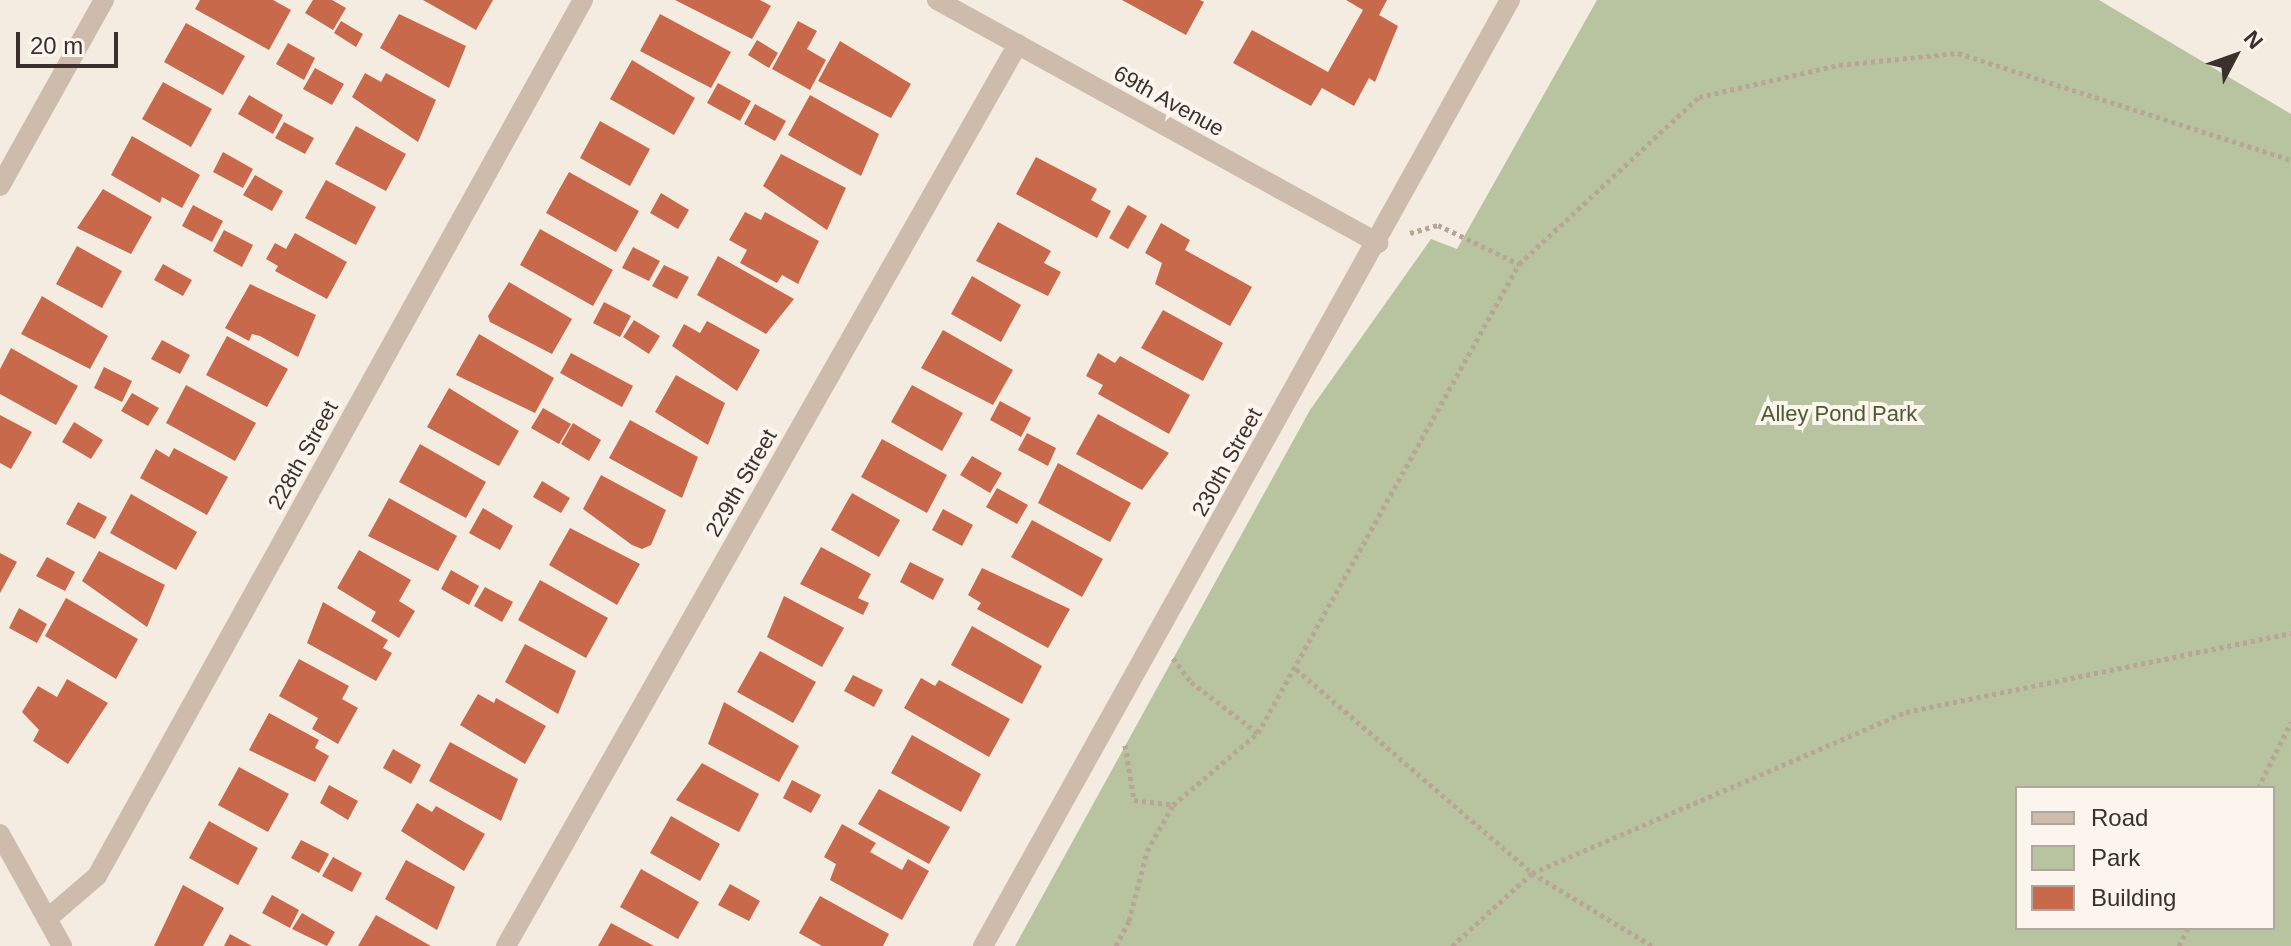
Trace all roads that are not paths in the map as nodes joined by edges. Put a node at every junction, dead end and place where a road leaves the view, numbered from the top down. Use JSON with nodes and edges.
{"nodes":[{"id":1,"x":104,"y":0,"type":"edge"},
{"id":2,"x":583,"y":0,"type":"edge"},
{"id":3,"x":937,"y":0,"type":"edge"},
{"id":4,"x":1510,"y":0,"type":"edge"},
{"id":5,"x":1018,"y":44,"type":"junction"},
{"id":6,"x":0,"y":186,"type":"edge"},
{"id":7,"x":1378,"y":243,"type":"junction"},
{"id":8,"x":0,"y":834,"type":"edge"},
{"id":9,"x":47,"y":919,"type":"junction"},
{"id":10,"x":62,"y":946,"type":"edge"},
{"id":11,"x":506,"y":946,"type":"edge"},
{"id":12,"x":983,"y":946,"type":"edge"}],
"edges":[{"from":1,"to":6,"type":"street"},
{"from":2,"to":9,"type":"street","name":"228th Street"},
{"from":3,"to":5,"type":"street","name":"69th Avenue"},
{"from":4,"to":7,"type":"street","name":"230th Street"},
{"from":5,"to":7,"type":"street","name":"69th Avenue"},
{"from":5,"to":11,"type":"street","name":"229th Street"},
{"from":7,"to":12,"type":"street","name":"230th Street"},
{"from":8,"to":9,"type":"street"},
{"from":9,"to":10,"type":"street"}]}
